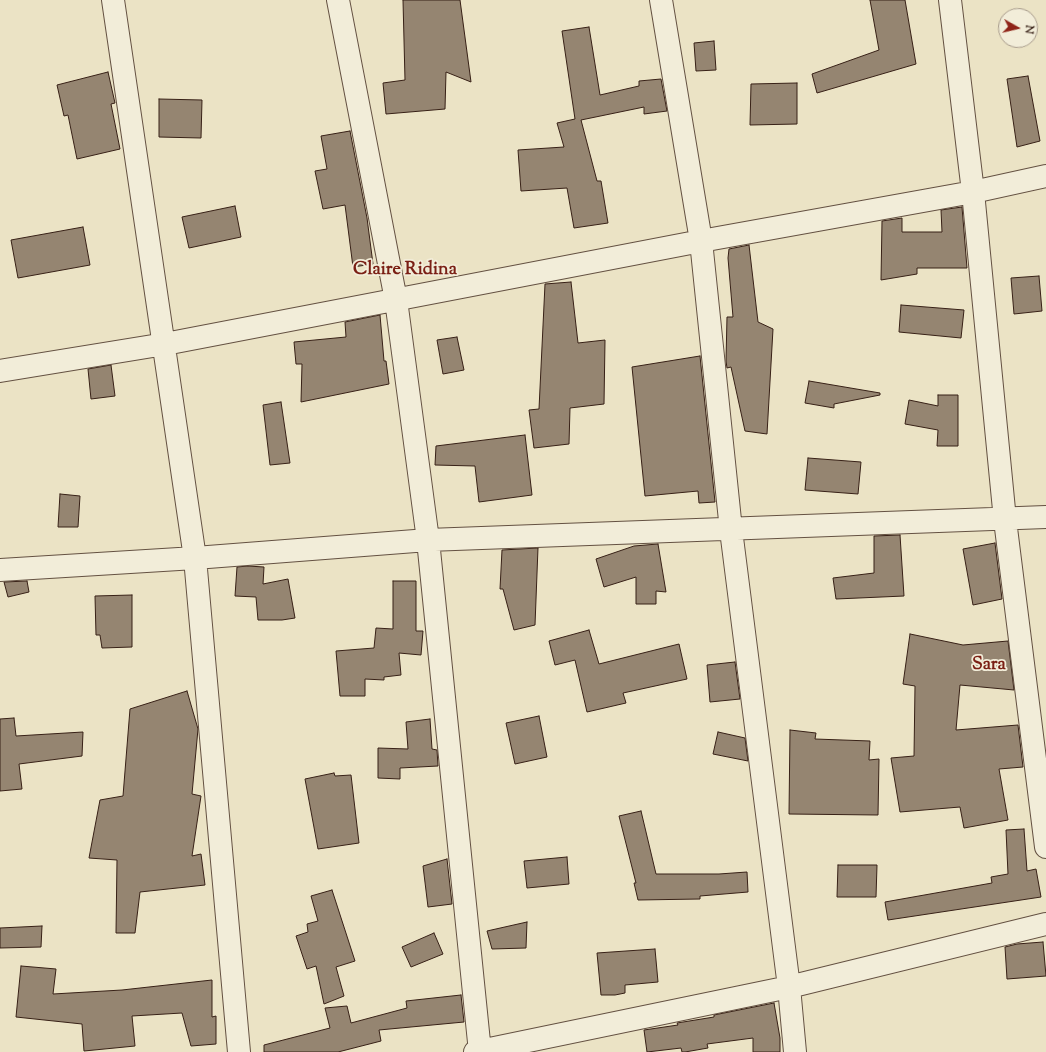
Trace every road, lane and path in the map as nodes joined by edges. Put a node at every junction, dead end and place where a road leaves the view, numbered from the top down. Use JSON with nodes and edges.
{"nodes":[{"id":1,"x":114,"y":0,"type":"edge"},
{"id":2,"x":338,"y":0,"type":"edge"},
{"id":3,"x":661,"y":0,"type":"edge"},
{"id":4,"x":950,"y":0,"type":"edge"},
{"id":5,"x":1046,"y":176,"type":"edge"},
{"id":6,"x":973,"y":192,"type":"junction"},
{"id":7,"x":701,"y":241,"type":"junction"},
{"id":8,"x":396,"y":300,"type":"junction"},
{"id":9,"x":165,"y":344,"type":"junction"},
{"id":10,"x":0,"y":372,"type":"edge"},
{"id":11,"x":1046,"y":517,"type":"edge"},
{"id":12,"x":1005,"y":520,"type":"junction"},
{"id":13,"x":731,"y":530,"type":"junction"},
{"id":14,"x":428,"y":540,"type":"junction"},
{"id":15,"x":195,"y":558,"type":"junction"},
{"id":16,"x":0,"y":570,"type":"edge"},
{"id":17,"x":1046,"y":847,"type":"edge"},
{"id":18,"x":1046,"y":924,"type":"edge"},
{"id":19,"x":789,"y":987,"type":"junction"},
{"id":20,"x":239,"y":1052,"type":"edge"},
{"id":21,"x":478,"y":1052,"type":"edge"},
{"id":22,"x":795,"y":1052,"type":"edge"}],
"edges":[{"from":1,"to":9,"type":"street"},
{"from":2,"to":8,"type":"street"},
{"from":3,"to":7,"type":"street"},
{"from":4,"to":6,"type":"street"},
{"from":5,"to":6,"type":"street"},
{"from":6,"to":7,"type":"street"},
{"from":6,"to":12,"type":"street"},
{"from":7,"to":8,"type":"street"},
{"from":7,"to":13,"type":"street"},
{"from":8,"to":9,"type":"street"},
{"from":8,"to":14,"type":"street"},
{"from":9,"to":10,"type":"street"},
{"from":9,"to":15,"type":"street"},
{"from":11,"to":12,"type":"street"},
{"from":12,"to":13,"type":"street"},
{"from":12,"to":17,"type":"street"},
{"from":13,"to":14,"type":"street"},
{"from":13,"to":19,"type":"street"},
{"from":14,"to":15,"type":"street"},
{"from":14,"to":21,"type":"street"},
{"from":15,"to":16,"type":"street"},
{"from":15,"to":20,"type":"street"},
{"from":18,"to":19,"type":"street"},
{"from":19,"to":21,"type":"street"},
{"from":19,"to":22,"type":"street"}]}
